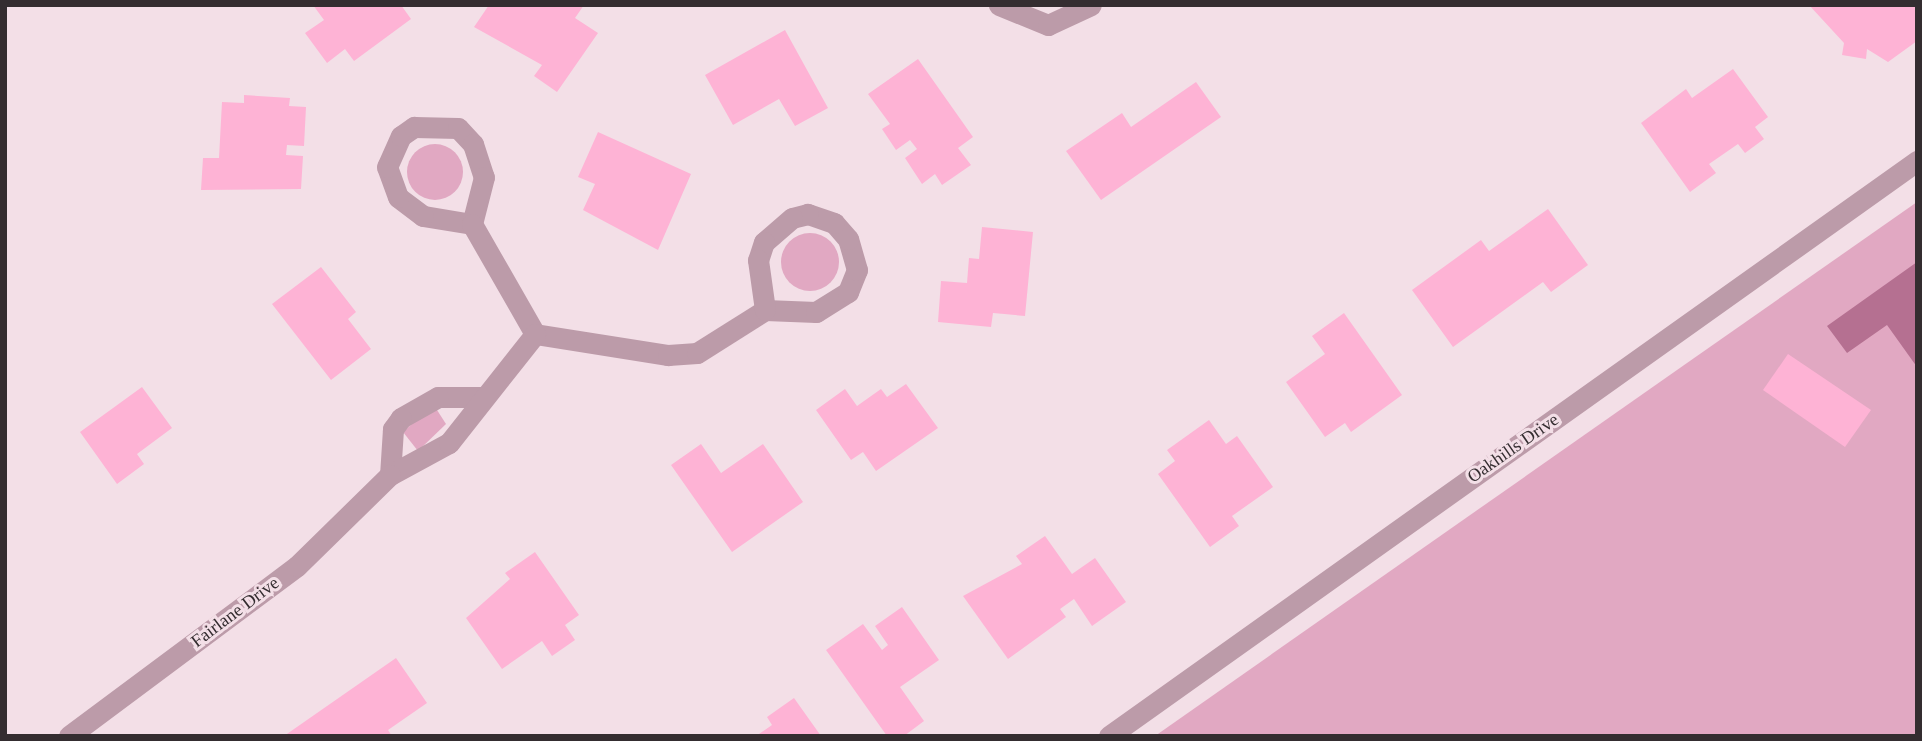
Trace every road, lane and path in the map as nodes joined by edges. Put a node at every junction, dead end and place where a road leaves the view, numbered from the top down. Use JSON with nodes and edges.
{"nodes":[{"id":1,"x":999,"y":5,"type":"edge"},
{"id":2,"x":1091,"y":5,"type":"edge"},
{"id":3,"x":1917,"y":161,"type":"edge"},
{"id":4,"x":472,"y":223,"type":"junction"},
{"id":5,"x":765,"y":310,"type":"junction"},
{"id":6,"x":535,"y":334,"type":"junction"},
{"id":7,"x":480,"y":397,"type":"junction"},
{"id":8,"x":390,"y":475,"type":"junction"},
{"id":9,"x":69,"y":736,"type":"edge"},
{"id":10,"x":1109,"y":736,"type":"edge"}],
"edges":[{"from":1,"to":2,"type":"street"},
{"from":3,"to":10,"type":"street","name":"Oakhills Drive"},
{"from":4,"to":4,"type":"street"},
{"from":4,"to":6,"type":"street"},
{"from":5,"to":5,"type":"street"},
{"from":5,"to":6,"type":"street"},
{"from":6,"to":7,"type":"street","name":"Fairlane Drive"},
{"from":7,"to":8,"type":"street","name":"Fairlane Drive"},
{"from":7,"to":8,"type":"street"},
{"from":8,"to":9,"type":"street","name":"Fairlane Drive"}]}
